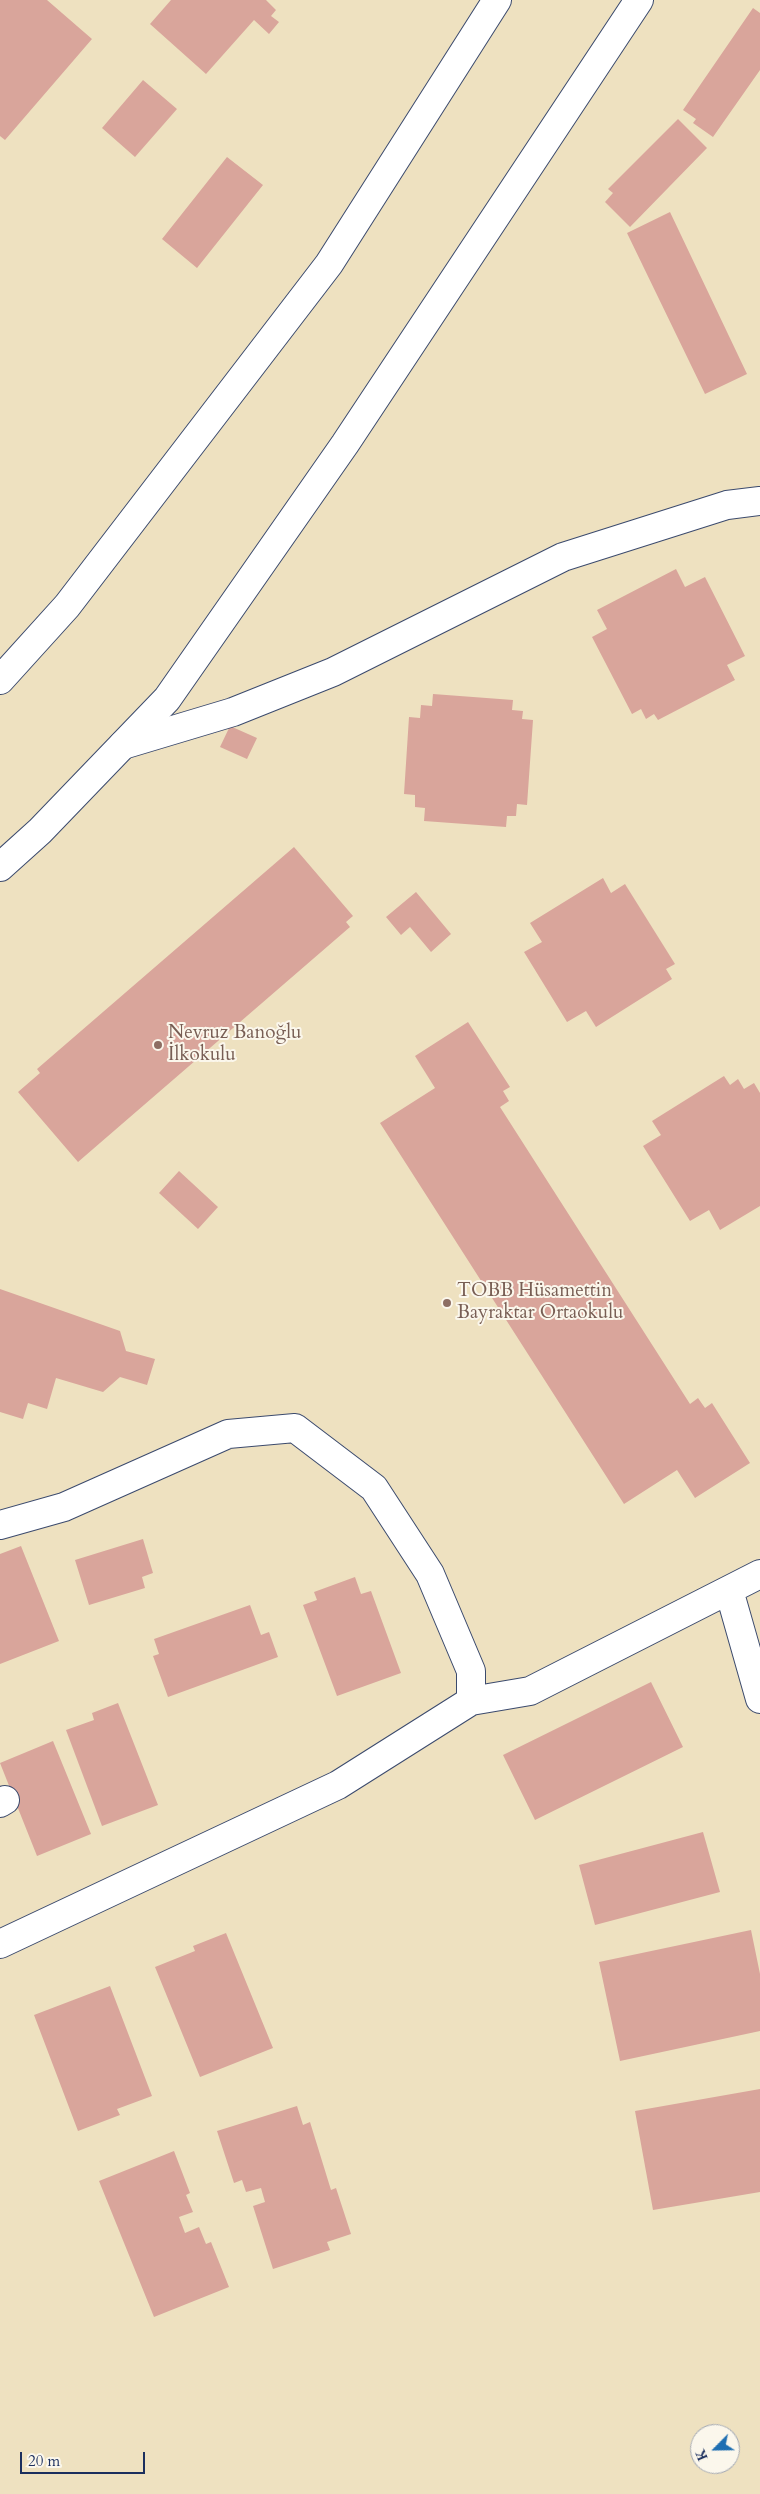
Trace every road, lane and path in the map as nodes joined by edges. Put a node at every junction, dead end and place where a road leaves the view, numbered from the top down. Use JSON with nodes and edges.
{"nodes":[{"id":1,"x":497,"y":0,"type":"edge"},
{"id":2,"x":640,"y":0,"type":"edge"},
{"id":3,"x":760,"y":501,"type":"edge"},
{"id":4,"x":0,"y":680,"type":"edge"},
{"id":5,"x":123,"y":745,"type":"junction"},
{"id":6,"x":0,"y":867,"type":"edge"},
{"id":7,"x":0,"y":1526,"type":"edge"},
{"id":8,"x":760,"y":1574,"type":"edge"},
{"id":9,"x":729,"y":1590,"type":"junction"},
{"id":10,"x":760,"y":1699,"type":"edge"},
{"id":11,"x":470,"y":1701,"type":"junction"},
{"id":12,"x":0,"y":1944,"type":"edge"}],
"edges":[{"from":1,"to":4,"type":"street"},
{"from":2,"to":5,"type":"street"},
{"from":3,"to":5,"type":"street"},
{"from":5,"to":6,"type":"street"},
{"from":7,"to":11,"type":"street"},
{"from":8,"to":9,"type":"street"},
{"from":9,"to":10,"type":"street"},
{"from":9,"to":11,"type":"street"},
{"from":11,"to":12,"type":"street"}]}
